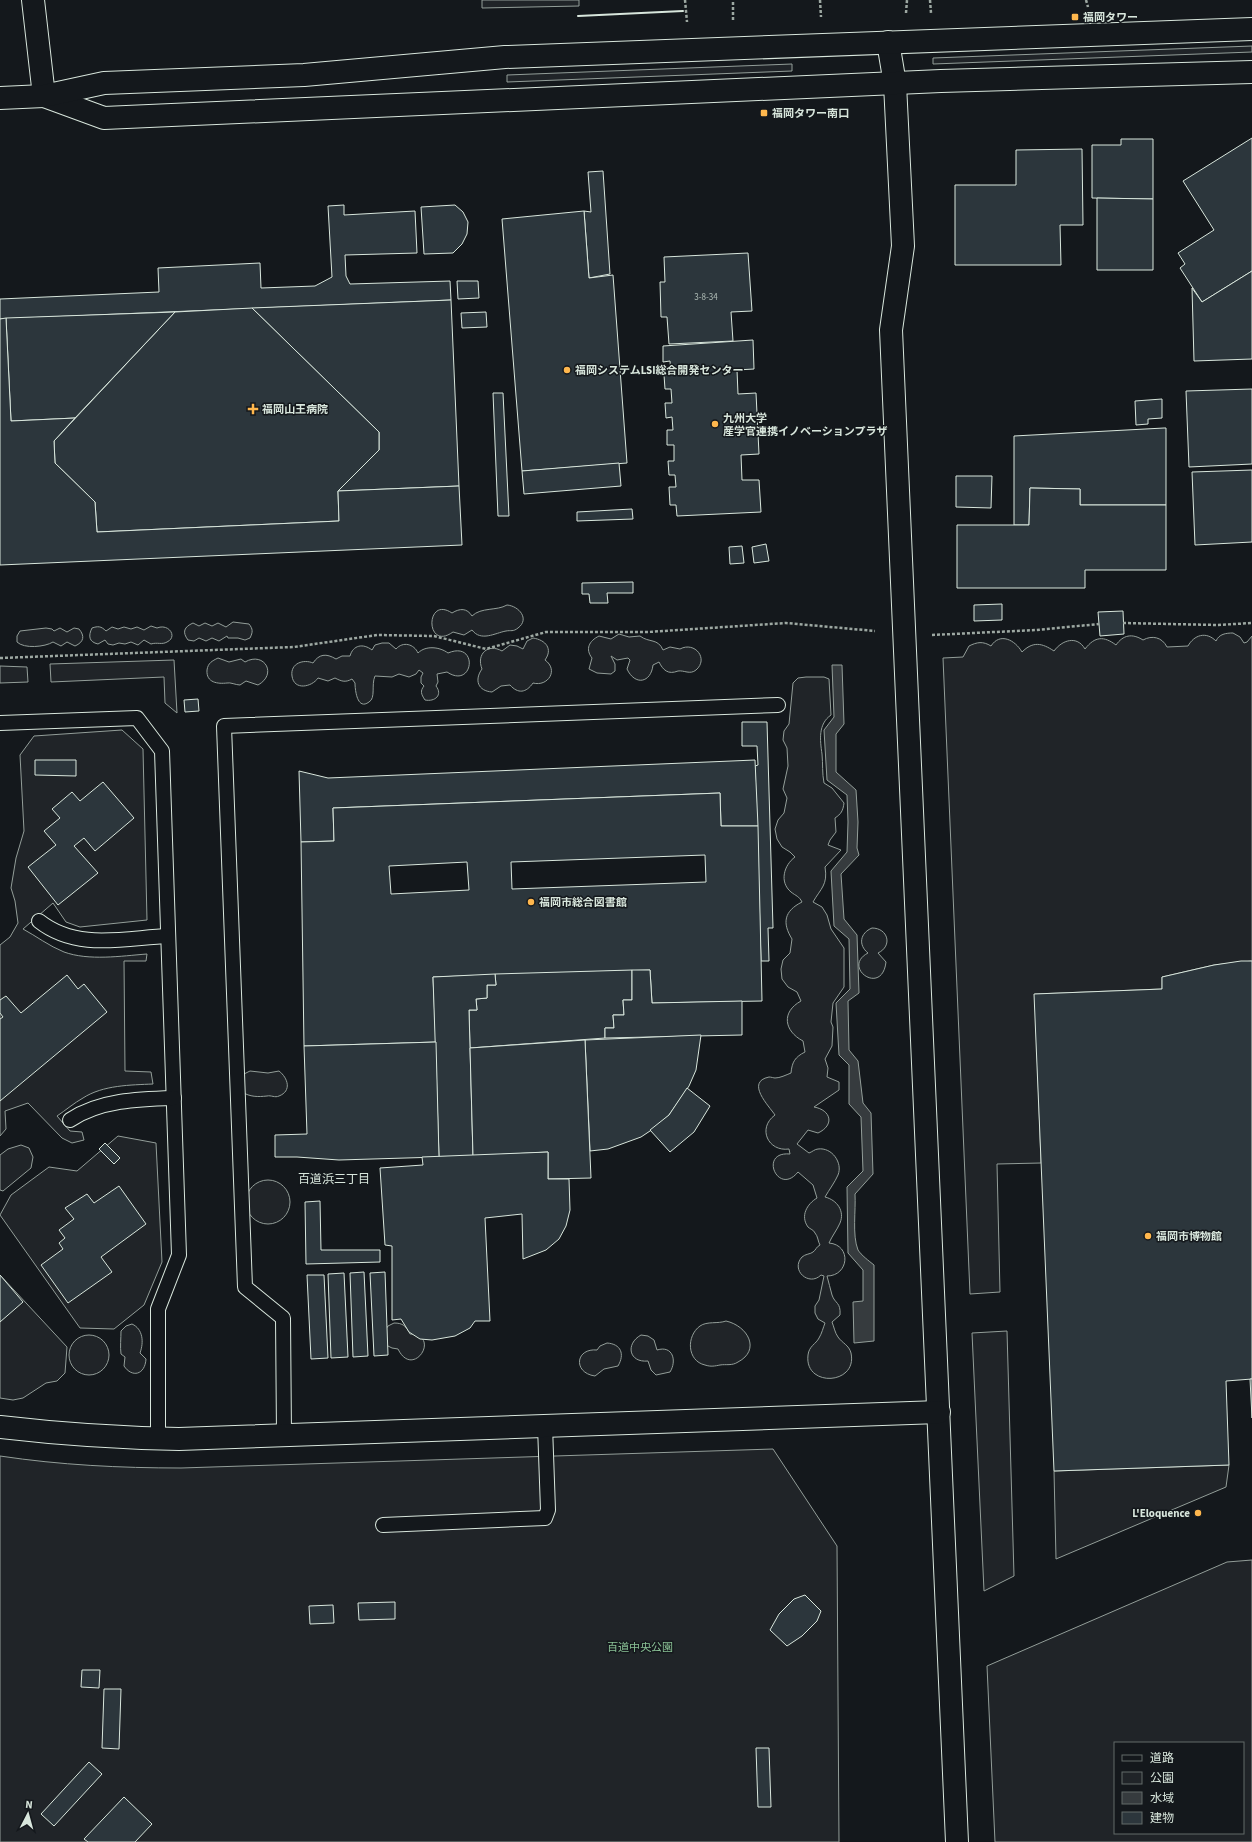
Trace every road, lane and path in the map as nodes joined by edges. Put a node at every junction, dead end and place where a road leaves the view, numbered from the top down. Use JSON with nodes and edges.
{"nodes":[{"id":1,"x":34,"y":0,"type":"edge"},
{"id":2,"x":686,"y":0,"type":"edge"},
{"id":3,"x":733,"y":0,"type":"edge"},
{"id":4,"x":820,"y":0,"type":"edge"},
{"id":5,"x":907,"y":0,"type":"edge"},
{"id":6,"x":930,"y":0,"type":"edge"},
{"id":7,"x":1086,"y":0,"type":"edge"},
{"id":8,"x":1088,"y":7,"type":"dead end"},
{"id":9,"x":931,"y":13,"type":"dead end"},
{"id":10,"x":906,"y":14,"type":"dead end"},
{"id":11,"x":821,"y":17,"type":"dead end"},
{"id":12,"x":733,"y":20,"type":"dead end"},
{"id":13,"x":687,"y":22,"type":"dead end"},
{"id":14,"x":1252,"y":30,"type":"edge"},
{"id":15,"x":888,"y":42,"type":"junction"},
{"id":16,"x":1252,"y":72,"type":"edge"},
{"id":17,"x":895,"y":84,"type":"junction"},
{"id":18,"x":44,"y":96,"type":"junction"},
{"id":19,"x":0,"y":98,"type":"edge"},
{"id":20,"x":1252,"y":623,"type":"edge"},
{"id":21,"x":1099,"y":624,"type":"dead end"},
{"id":22,"x":1123,"y":624,"type":"dead end"},
{"id":23,"x":905,"y":634,"type":"junction"},
{"id":24,"x":942,"y":635,"type":"dead end"},
{"id":25,"x":0,"y":658,"type":"edge"},
{"id":26,"x":778,"y":705,"type":"dead end"},
{"id":27,"x":0,"y":723,"type":"edge"},
{"id":28,"x":39,"y":921,"type":"dead end"},
{"id":29,"x":168,"y":936,"type":"junction"},
{"id":30,"x":174,"y":1098,"type":"junction"},
{"id":31,"x":70,"y":1120,"type":"dead end"},
{"id":32,"x":939,"y":1412,"type":"junction"},
{"id":33,"x":545,"y":1426,"type":"junction"},
{"id":34,"x":0,"y":1427,"type":"edge"},
{"id":35,"x":284,"y":1435,"type":"junction"},
{"id":36,"x":158,"y":1439,"type":"junction"},
{"id":37,"x":383,"y":1525,"type":"dead end"},
{"id":38,"x":958,"y":1842,"type":"edge"}],
"edges":[{"from":1,"to":18,"type":"street"},
{"from":2,"to":13,"type":"path"},
{"from":3,"to":12,"type":"path"},
{"from":4,"to":11,"type":"path"},
{"from":5,"to":10,"type":"path"},
{"from":6,"to":9,"type":"path"},
{"from":7,"to":8,"type":"path"},
{"from":14,"to":15,"type":"street"},
{"from":15,"to":17,"type":"street"},
{"from":15,"to":18,"type":"street"},
{"from":16,"to":17,"type":"street"},
{"from":17,"to":18,"type":"street"},
{"from":17,"to":23,"type":"street"},
{"from":18,"to":19,"type":"street"},
{"from":20,"to":22,"type":"path"},
{"from":21,"to":24,"type":"path"},
{"from":23,"to":25,"type":"path"},
{"from":23,"to":32,"type":"street"},
{"from":26,"to":35,"type":"lane"},
{"from":27,"to":29,"type":"lane"},
{"from":28,"to":29,"type":"lane"},
{"from":29,"to":30,"type":"lane"},
{"from":30,"to":31,"type":"lane"},
{"from":30,"to":36,"type":"lane"},
{"from":32,"to":33,"type":"street"},
{"from":32,"to":38,"type":"street"},
{"from":33,"to":35,"type":"street"},
{"from":33,"to":37,"type":"lane"},
{"from":34,"to":36,"type":"street"},
{"from":35,"to":36,"type":"street"}]}
